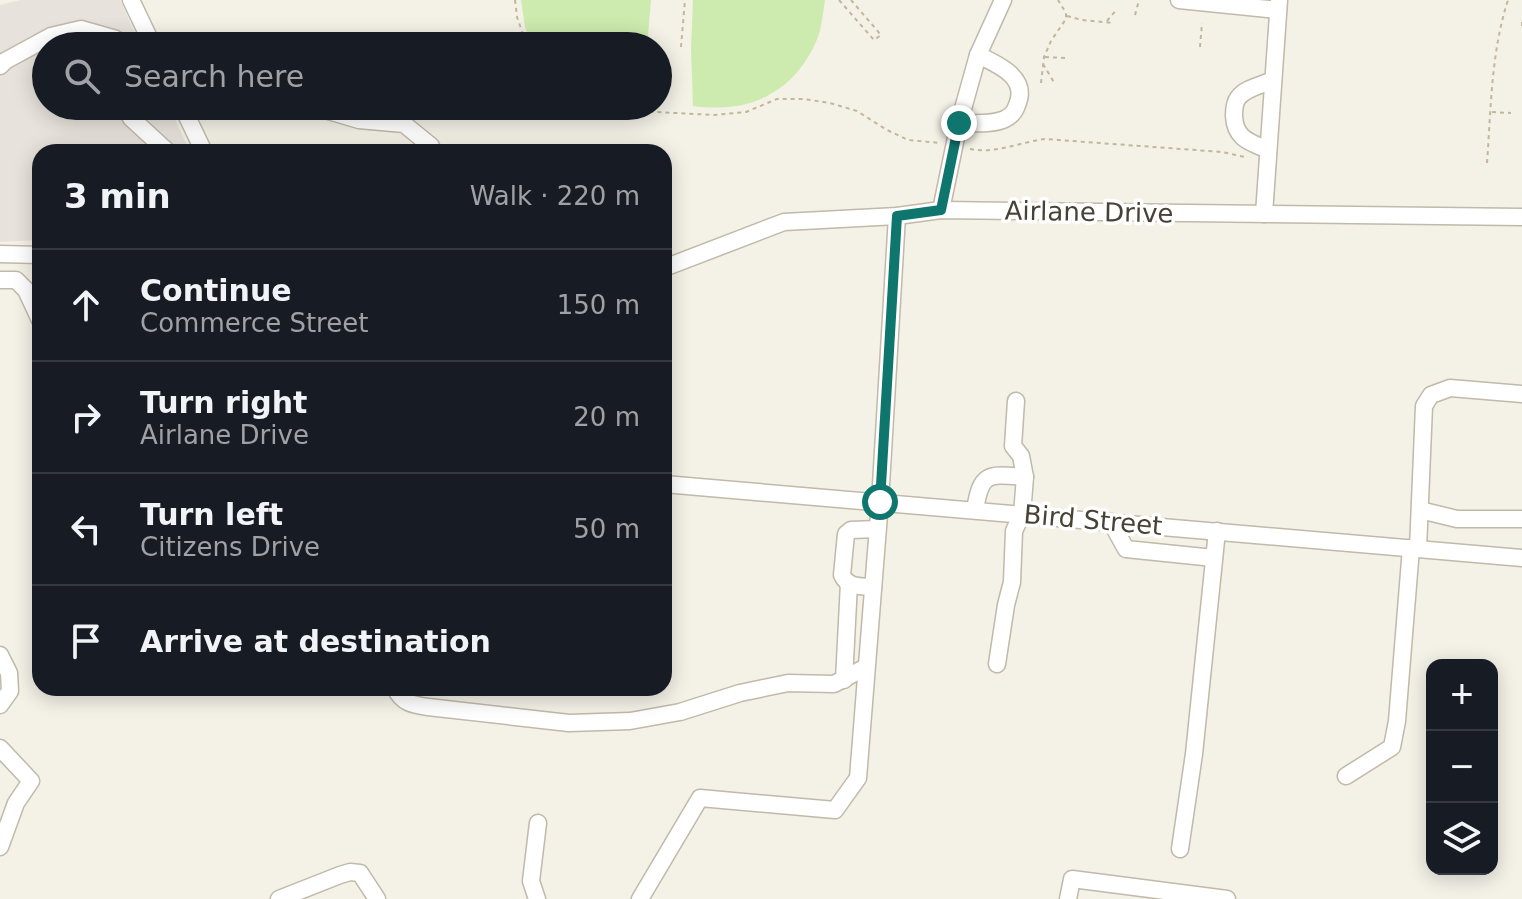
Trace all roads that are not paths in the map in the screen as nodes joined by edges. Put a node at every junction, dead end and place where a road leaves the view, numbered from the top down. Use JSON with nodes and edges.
{"nodes":[{"id":1,"x":131,"y":0,"type":"edge"},
{"id":2,"x":1003,"y":0,"type":"edge"},
{"id":3,"x":1179,"y":0,"type":"edge"},
{"id":4,"x":1278,"y":5,"type":"edge"},
{"id":5,"x":68,"y":32,"type":"edge"},
{"id":6,"x":89,"y":32,"type":"edge"},
{"id":7,"x":147,"y":32,"type":"edge"},
{"id":8,"x":32,"y":46,"type":"edge"},
{"id":9,"x":978,"y":55,"type":"junction"},
{"id":10,"x":0,"y":66,"type":"edge"},
{"id":11,"x":1273,"y":80,"type":"junction"},
{"id":12,"x":133,"y":120,"type":"edge"},
{"id":13,"x":189,"y":120,"type":"edge"},
{"id":14,"x":359,"y":120,"type":"edge"},
{"id":15,"x":959,"y":123,"type":"junction"},
{"id":16,"x":159,"y":144,"type":"edge"},
{"id":17,"x":200,"y":144,"type":"edge"},
{"id":18,"x":429,"y":144,"type":"edge"},
{"id":19,"x":1268,"y":150,"type":"junction"},
{"id":20,"x":941,"y":210,"type":"junction"},
{"id":21,"x":1264,"y":214,"type":"junction"},
{"id":22,"x":897,"y":216,"type":"junction"},
{"id":23,"x":1522,"y":217,"type":"edge"},
{"id":24,"x":3,"y":254,"type":"edge"},
{"id":25,"x":32,"y":255,"type":"edge"},
{"id":26,"x":672,"y":265,"type":"edge"},
{"id":27,"x":3,"y":280,"type":"edge"},
{"id":28,"x":32,"y":303,"type":"edge"},
{"id":29,"x":1522,"y":394,"type":"edge"},
{"id":30,"x":1016,"y":401,"type":"dead end"},
{"id":31,"x":1025,"y":477,"type":"junction"},
{"id":32,"x":672,"y":485,"type":"edge"},
{"id":33,"x":880,"y":502,"type":"junction"},
{"id":34,"x":975,"y":510,"type":"junction"},
{"id":35,"x":1420,"y":510,"type":"junction"},
{"id":36,"x":1022,"y":514,"type":"junction"},
{"id":37,"x":1522,"y":519,"type":"edge"},
{"id":38,"x":1111,"y":522,"type":"junction"},
{"id":39,"x":877,"y":529,"type":"junction"},
{"id":40,"x":1217,"y":531,"type":"junction"},
{"id":41,"x":1414,"y":548,"type":"junction"},
{"id":42,"x":1214,"y":558,"type":"junction"},
{"id":43,"x":1522,"y":558,"type":"edge"},
{"id":44,"x":849,"y":583,"type":"junction"},
{"id":45,"x":873,"y":587,"type":"junction"},
{"id":46,"x":0,"y":655,"type":"edge"},
{"id":47,"x":997,"y":664,"type":"dead end"},
{"id":48,"x":866,"y":667,"type":"junction"},
{"id":49,"x":844,"y":680,"type":"junction"},
{"id":50,"x":399,"y":696,"type":"edge"},
{"id":51,"x":0,"y":705,"type":"edge"},
{"id":52,"x":0,"y":748,"type":"edge"},
{"id":53,"x":1346,"y":776,"type":"dead end"},
{"id":54,"x":538,"y":823,"type":"dead end"},
{"id":55,"x":0,"y":847,"type":"edge"},
{"id":56,"x":1180,"y":849,"type":"dead end"},
{"id":57,"x":279,"y":899,"type":"edge"},
{"id":58,"x":377,"y":899,"type":"edge"},
{"id":59,"x":537,"y":899,"type":"edge"},
{"id":60,"x":640,"y":899,"type":"edge"},
{"id":61,"x":1068,"y":899,"type":"edge"},
{"id":62,"x":1227,"y":899,"type":"edge"}],
"edges":[{"from":1,"to":7,"type":"street"},
{"from":2,"to":9,"type":"street"},
{"from":3,"to":4,"type":"street"},
{"from":4,"to":11,"type":"street"},
{"from":5,"to":6,"type":"street"},
{"from":8,"to":10,"type":"street"},
{"from":9,"to":15,"type":"street"},
{"from":9,"to":15,"type":"street"},
{"from":11,"to":19,"type":"street"},
{"from":11,"to":19,"type":"street"},
{"from":12,"to":16,"type":"street"},
{"from":13,"to":17,"type":"street"},
{"from":14,"to":18,"type":"street"},
{"from":15,"to":20,"type":"street"},
{"from":19,"to":21,"type":"street"},
{"from":20,"to":21,"type":"street","name":"Airlane Drive"},
{"from":20,"to":22,"type":"street","name":"Airlane Drive"},
{"from":21,"to":23,"type":"street","name":"Airlane Drive"},
{"from":22,"to":26,"type":"street","name":"Airlane Drive"},
{"from":22,"to":33,"type":"street"},
{"from":24,"to":25,"type":"street"},
{"from":24,"to":27,"type":"street"},
{"from":27,"to":28,"type":"street"},
{"from":29,"to":35,"type":"street"},
{"from":30,"to":31,"type":"street"},
{"from":31,"to":34,"type":"street"},
{"from":31,"to":36,"type":"street"},
{"from":32,"to":33,"type":"street","name":"Bird Street"},
{"from":33,"to":34,"type":"street","name":"Bird Street"},
{"from":33,"to":39,"type":"street"},
{"from":34,"to":36,"type":"street","name":"Bird Street"},
{"from":35,"to":37,"type":"street"},
{"from":35,"to":41,"type":"street"},
{"from":36,"to":38,"type":"street","name":"Bird Street"},
{"from":36,"to":47,"type":"street"},
{"from":38,"to":40,"type":"street","name":"Bird Street"},
{"from":38,"to":42,"type":"street"},
{"from":39,"to":44,"type":"street"},
{"from":39,"to":45,"type":"street"},
{"from":40,"to":41,"type":"street","name":"Bird Street"},
{"from":40,"to":42,"type":"street"},
{"from":41,"to":43,"type":"street","name":"Bird Street"},
{"from":41,"to":53,"type":"street"},
{"from":42,"to":56,"type":"street"},
{"from":44,"to":45,"type":"street"},
{"from":44,"to":49,"type":"street"},
{"from":45,"to":48,"type":"street"},
{"from":46,"to":51,"type":"street"},
{"from":48,"to":49,"type":"street"},
{"from":48,"to":60,"type":"street"},
{"from":49,"to":50,"type":"street"},
{"from":52,"to":55,"type":"street"},
{"from":54,"to":59,"type":"street"},
{"from":57,"to":58,"type":"street"},
{"from":61,"to":62,"type":"street"}]}
